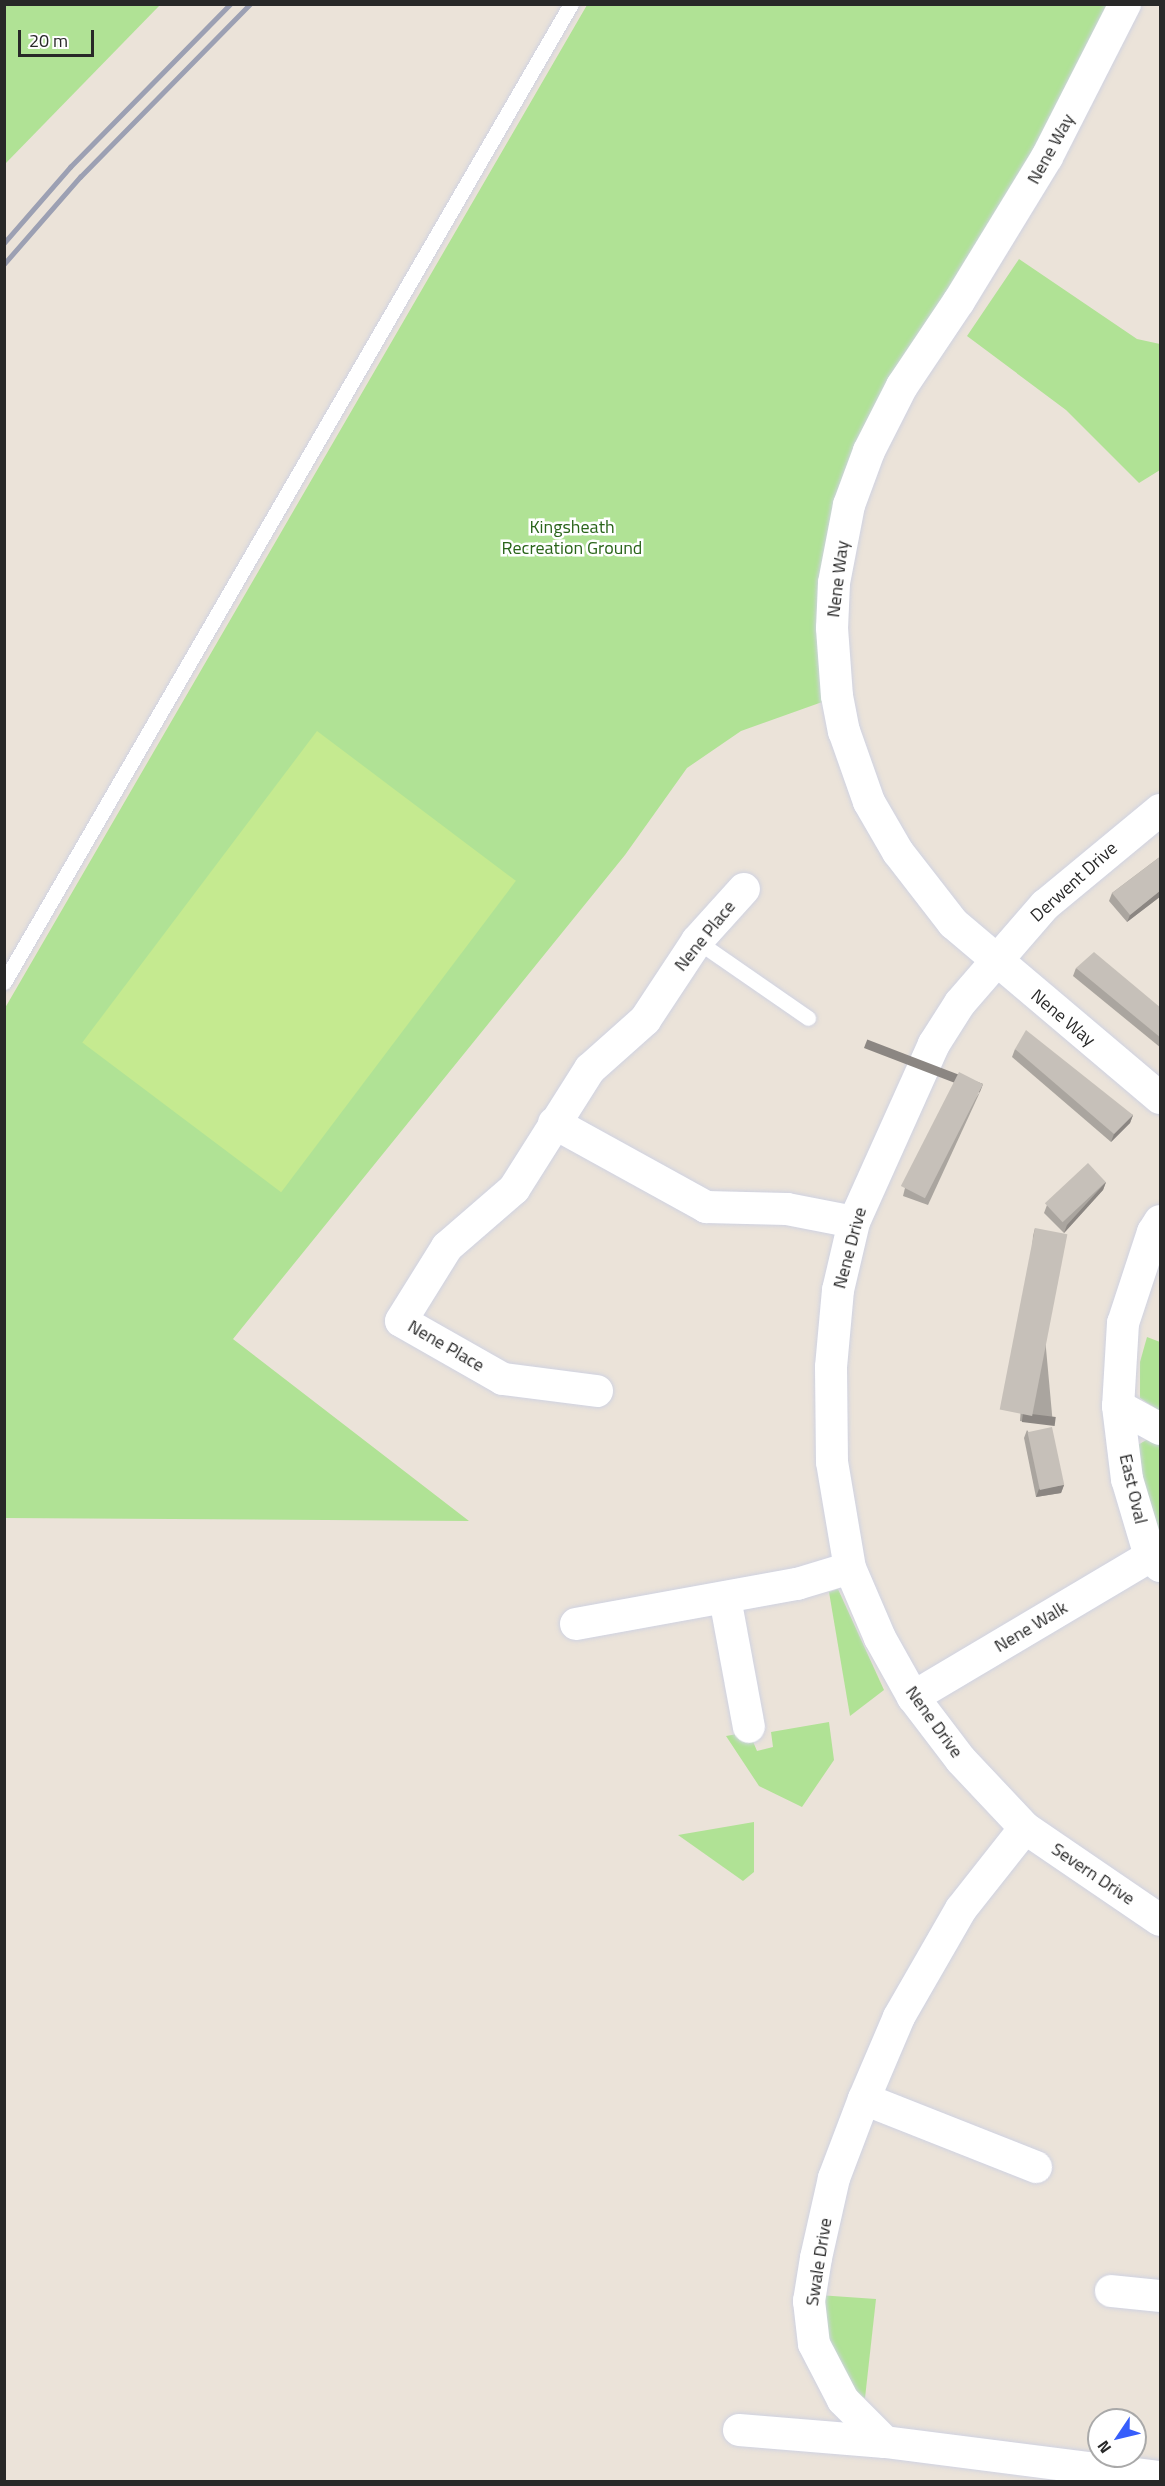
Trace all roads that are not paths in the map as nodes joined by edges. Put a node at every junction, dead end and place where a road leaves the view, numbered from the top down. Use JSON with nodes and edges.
{"nodes":[{"id":1,"x":571,"y":4,"type":"edge"},
{"id":2,"x":1125,"y":4,"type":"edge"},
{"id":3,"x":1161,"y":810,"type":"edge"},
{"id":4,"x":744,"y":889,"type":"dead end"},
{"id":5,"x":697,"y":941,"type":"junction"},
{"id":6,"x":994,"y":961,"type":"junction"},
{"id":7,"x":4,"y":982,"type":"edge"},
{"id":8,"x":808,"y":1018,"type":"dead end"},
{"id":9,"x":1161,"y":1098,"type":"edge"},
{"id":10,"x":554,"y":1123,"type":"junction"},
{"id":11,"x":1161,"y":1221,"type":"edge"},
{"id":12,"x":854,"y":1222,"type":"junction"},
{"id":13,"x":597,"y":1391,"type":"dead end"},
{"id":14,"x":1118,"y":1406,"type":"junction"},
{"id":15,"x":1161,"y":1429,"type":"edge"},
{"id":16,"x":1155,"y":1561,"type":"edge"},
{"id":17,"x":850,"y":1568,"type":"junction"},
{"id":18,"x":725,"y":1598,"type":"junction"},
{"id":19,"x":576,"y":1624,"type":"dead end"},
{"id":20,"x":913,"y":1697,"type":"junction"},
{"id":21,"x":750,"y":1727,"type":"dead end"},
{"id":22,"x":1025,"y":1828,"type":"junction"},
{"id":23,"x":1161,"y":1920,"type":"edge"},
{"id":24,"x":864,"y":2099,"type":"junction"},
{"id":25,"x":1036,"y":2167,"type":"dead end"},
{"id":26,"x":1112,"y":2291,"type":"dead end"},
{"id":27,"x":1161,"y":2296,"type":"edge"},
{"id":28,"x":739,"y":2430,"type":"dead end"},
{"id":29,"x":885,"y":2442,"type":"junction"},
{"id":30,"x":1161,"y":2477,"type":"edge"}],
"edges":[{"from":1,"to":7,"type":"lane"},
{"from":2,"to":6,"type":"street","name":"Nene Way"},
{"from":3,"to":6,"type":"street","name":"Derwent Drive"},
{"from":4,"to":5,"type":"street","name":"Nene Place"},
{"from":5,"to":8,"type":"lane"},
{"from":5,"to":10,"type":"street","name":"Nene Place"},
{"from":6,"to":9,"type":"street","name":"Nene Way"},
{"from":6,"to":12,"type":"street","name":"Nene Drive"},
{"from":10,"to":12,"type":"street"},
{"from":10,"to":13,"type":"street","name":"Nene Place"},
{"from":11,"to":14,"type":"street","name":"East Oval"},
{"from":12,"to":17,"type":"street","name":"Nene Drive"},
{"from":14,"to":15,"type":"street"},
{"from":14,"to":16,"type":"street","name":"East Oval"},
{"from":16,"to":20,"type":"street","name":"Nene Walk"},
{"from":17,"to":18,"type":"street"},
{"from":17,"to":20,"type":"street","name":"Nene Drive"},
{"from":18,"to":19,"type":"street"},
{"from":18,"to":21,"type":"street"},
{"from":20,"to":22,"type":"street","name":"Nene Drive"},
{"from":22,"to":23,"type":"street","name":"Severn Drive"},
{"from":22,"to":24,"type":"street","name":"Swale Drive"},
{"from":24,"to":25,"type":"street"},
{"from":24,"to":29,"type":"street","name":"Swale Drive"},
{"from":26,"to":27,"type":"street"},
{"from":28,"to":29,"type":"street"},
{"from":29,"to":30,"type":"street"}]}
